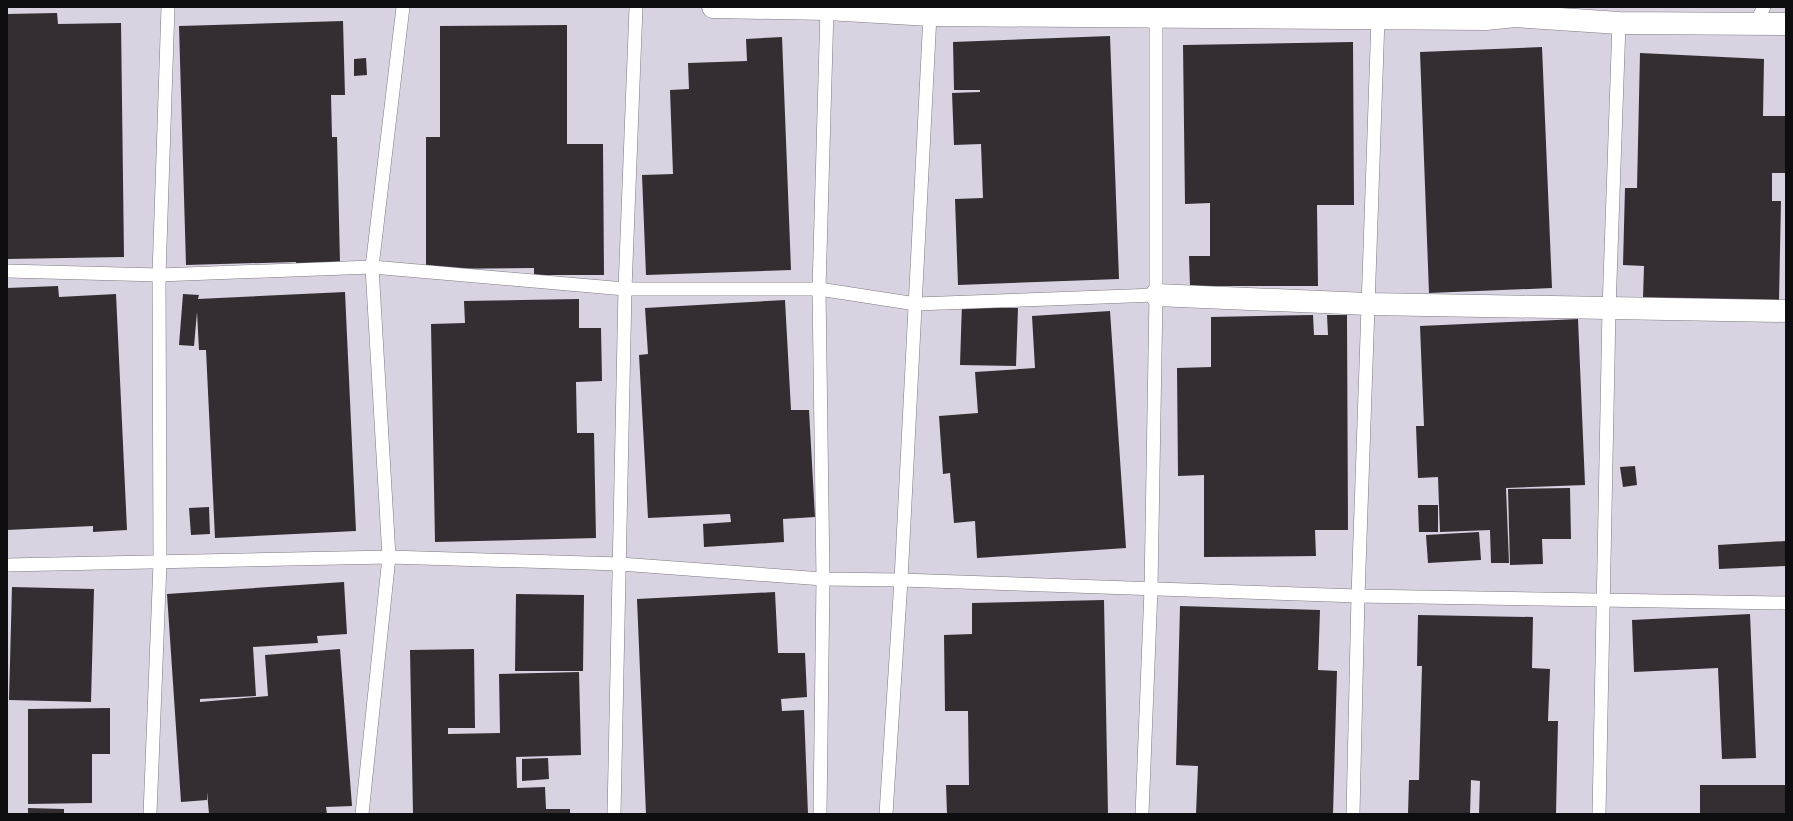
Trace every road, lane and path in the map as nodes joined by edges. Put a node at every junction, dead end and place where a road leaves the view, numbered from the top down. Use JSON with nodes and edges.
{"nodes":[{"id":1,"x":168,"y":7,"type":"edge"},
{"id":2,"x":403,"y":7,"type":"edge"},
{"id":3,"x":636,"y":7,"type":"edge"},
{"id":4,"x":712,"y":7,"type":"edge"},
{"id":5,"x":827,"y":9,"type":"junction"},
{"id":6,"x":952,"y":11,"type":"edge"},
{"id":7,"x":1516,"y":12,"type":"edge"},
{"id":8,"x":1483,"y":13,"type":"edge"},
{"id":9,"x":930,"y":15,"type":"junction"},
{"id":10,"x":1759,"y":16,"type":"edge"},
{"id":11,"x":1156,"y":17,"type":"junction"},
{"id":12,"x":1378,"y":18,"type":"junction"},
{"id":13,"x":1619,"y":23,"type":"junction"},
{"id":14,"x":1786,"y":24,"type":"edge"},
{"id":15,"x":372,"y":267,"type":"junction"},
{"id":16,"x":7,"y":272,"type":"edge"},
{"id":17,"x":159,"y":275,"type":"junction"},
{"id":18,"x":625,"y":289,"type":"junction"},
{"id":19,"x":819,"y":289,"type":"junction"},
{"id":20,"x":1156,"y":295,"type":"junction"},
{"id":21,"x":916,"y":304,"type":"junction"},
{"id":22,"x":1368,"y":304,"type":"junction"},
{"id":23,"x":1609,"y":309,"type":"junction"},
{"id":24,"x":1786,"y":311,"type":"edge"},
{"id":25,"x":389,"y":557,"type":"junction"},
{"id":26,"x":160,"y":562,"type":"junction"},
{"id":27,"x":620,"y":564,"type":"junction"},
{"id":28,"x":7,"y":565,"type":"edge"},
{"id":29,"x":824,"y":580,"type":"junction"},
{"id":30,"x":901,"y":580,"type":"junction"},
{"id":31,"x":1151,"y":589,"type":"junction"},
{"id":32,"x":1358,"y":596,"type":"junction"},
{"id":33,"x":1604,"y":600,"type":"junction"},
{"id":34,"x":1786,"y":602,"type":"edge"},
{"id":35,"x":150,"y":814,"type":"edge"},
{"id":36,"x":362,"y":814,"type":"edge"},
{"id":37,"x":614,"y":814,"type":"edge"},
{"id":38,"x":820,"y":814,"type":"edge"},
{"id":39,"x":886,"y":814,"type":"edge"},
{"id":40,"x":1142,"y":814,"type":"edge"},
{"id":41,"x":1353,"y":814,"type":"edge"},
{"id":42,"x":1598,"y":814,"type":"edge"}],
"edges":[{"from":1,"to":17,"type":"lane"},
{"from":2,"to":15,"type":"lane"},
{"from":3,"to":18,"type":"lane"},
{"from":4,"to":5,"type":"street"},
{"from":5,"to":9,"type":"street"},
{"from":5,"to":19,"type":"lane"},
{"from":6,"to":9,"type":"street"},
{"from":6,"to":11,"type":"street"},
{"from":7,"to":8,"type":"street"},
{"from":7,"to":13,"type":"street"},
{"from":8,"to":12,"type":"street"},
{"from":9,"to":21,"type":"lane"},
{"from":10,"to":13,"type":"street"},
{"from":10,"to":14,"type":"street"},
{"from":11,"to":12,"type":"street"},
{"from":11,"to":20,"type":"lane"},
{"from":12,"to":22,"type":"lane"},
{"from":13,"to":23,"type":"lane"},
{"from":15,"to":17,"type":"lane"},
{"from":15,"to":18,"type":"lane"},
{"from":15,"to":25,"type":"lane"},
{"from":16,"to":17,"type":"lane"},
{"from":17,"to":26,"type":"lane"},
{"from":18,"to":19,"type":"lane"},
{"from":18,"to":27,"type":"lane"},
{"from":19,"to":21,"type":"lane"},
{"from":19,"to":29,"type":"lane"},
{"from":20,"to":21,"type":"lane"},
{"from":20,"to":22,"type":"street"},
{"from":20,"to":31,"type":"lane"},
{"from":21,"to":30,"type":"lane"},
{"from":22,"to":23,"type":"street"},
{"from":22,"to":32,"type":"lane"},
{"from":23,"to":24,"type":"street"},
{"from":23,"to":33,"type":"lane"},
{"from":25,"to":26,"type":"lane"},
{"from":25,"to":27,"type":"lane"},
{"from":25,"to":36,"type":"lane"},
{"from":26,"to":28,"type":"lane"},
{"from":26,"to":35,"type":"lane"},
{"from":27,"to":29,"type":"lane"},
{"from":27,"to":37,"type":"lane"},
{"from":29,"to":30,"type":"lane"},
{"from":29,"to":38,"type":"lane"},
{"from":30,"to":31,"type":"lane"},
{"from":30,"to":39,"type":"lane"},
{"from":31,"to":32,"type":"lane"},
{"from":31,"to":40,"type":"lane"},
{"from":32,"to":33,"type":"lane"},
{"from":32,"to":41,"type":"lane"},
{"from":33,"to":34,"type":"lane"},
{"from":33,"to":42,"type":"lane"}]}
